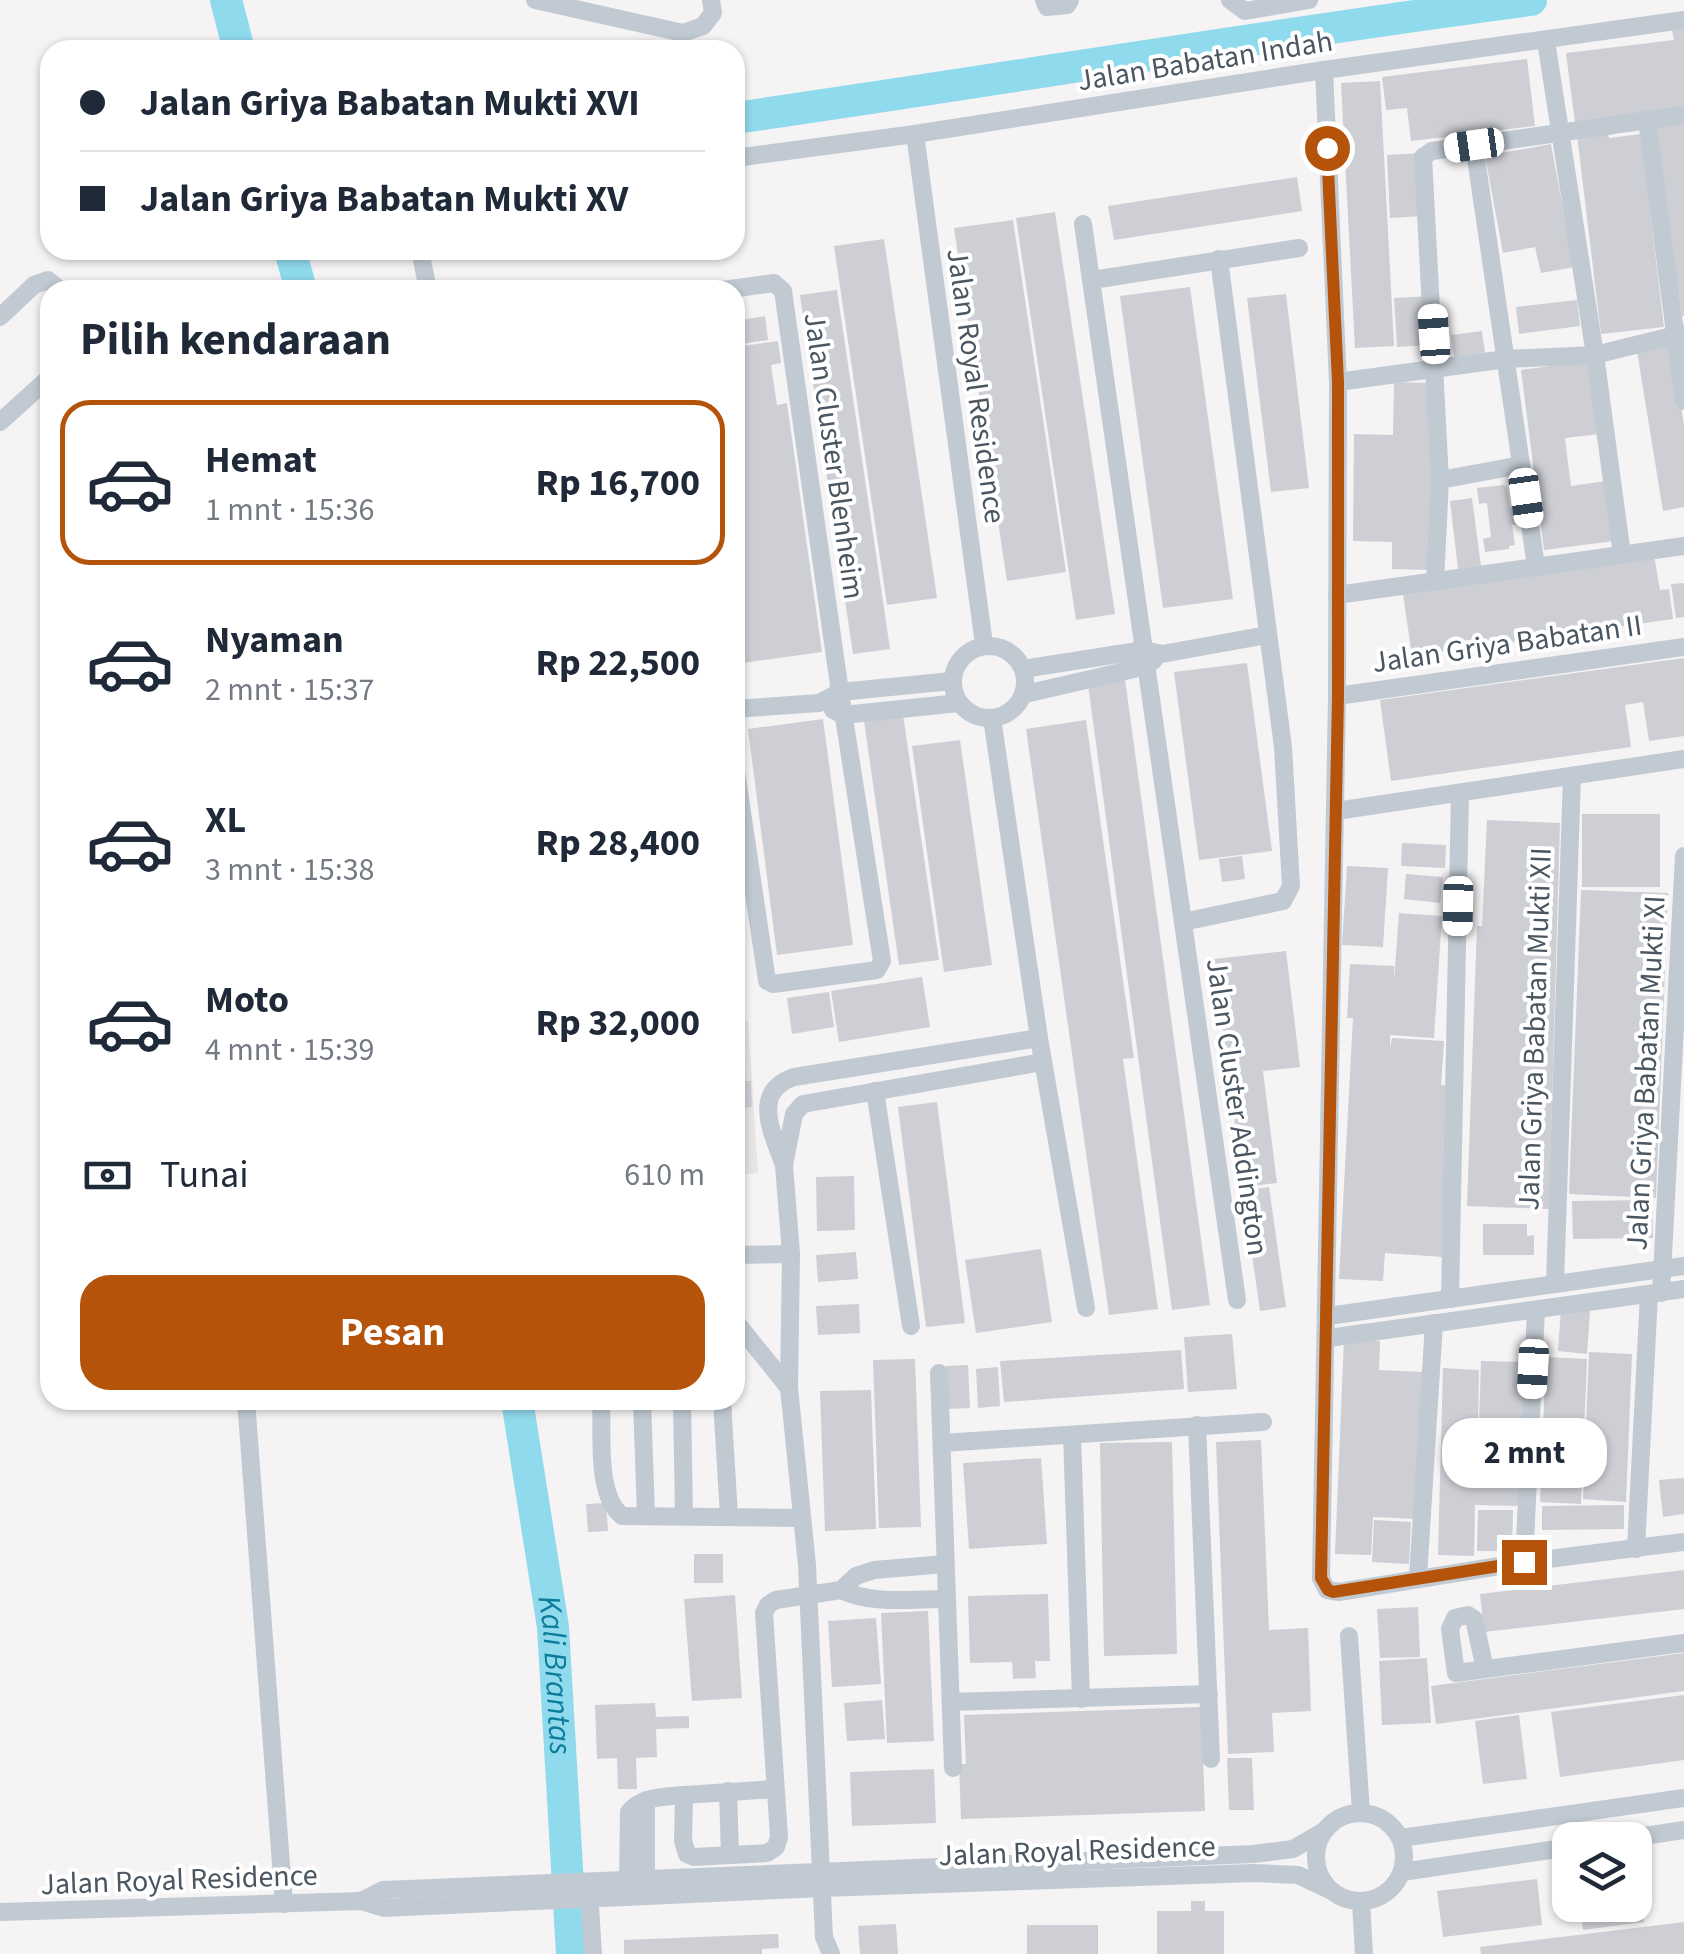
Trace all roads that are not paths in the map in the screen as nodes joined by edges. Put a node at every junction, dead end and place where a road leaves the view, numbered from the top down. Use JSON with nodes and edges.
{"nodes":[{"id":1,"x":535,"y":0,"type":"edge"},
{"id":2,"x":711,"y":0,"type":"edge"},
{"id":3,"x":1044,"y":0,"type":"edge"},
{"id":4,"x":1070,"y":0,"type":"edge"},
{"id":5,"x":1230,"y":0,"type":"edge"},
{"id":6,"x":1309,"y":0,"type":"edge"},
{"id":7,"x":1684,"y":20,"type":"edge"},
{"id":8,"x":1546,"y":41,"type":"junction"},
{"id":9,"x":1324,"y":70,"type":"junction"},
{"id":10,"x":1684,"y":115,"type":"edge"},
{"id":11,"x":1647,"y":119,"type":"junction"},
{"id":12,"x":1562,"y":133,"type":"junction"},
{"id":13,"x":915,"y":134,"type":"junction"},
{"id":14,"x":1474,"y":145,"type":"junction"},
{"id":15,"x":745,"y":157,"type":"edge"},
{"id":16,"x":1083,"y":224,"type":"dead end"},
{"id":17,"x":1299,"y":248,"type":"dead end"},
{"id":18,"x":1219,"y":259,"type":"junction"},
{"id":19,"x":1092,"y":280,"type":"junction"},
{"id":20,"x":40,"y":283,"type":"edge"},
{"id":21,"x":745,"y":287,"type":"edge"},
{"id":22,"x":0,"y":318,"type":"edge"},
{"id":23,"x":1679,"y":333,"type":"edge"},
{"id":24,"x":1596,"y":355,"type":"junction"},
{"id":25,"x":1506,"y":359,"type":"junction"},
{"id":26,"x":1436,"y":369,"type":"junction"},
{"id":27,"x":1338,"y":382,"type":"junction"},
{"id":28,"x":40,"y":385,"type":"edge"},
{"id":29,"x":1684,"y":401,"type":"edge"},
{"id":30,"x":0,"y":422,"type":"edge"},
{"id":31,"x":1522,"y":465,"type":"junction"},
{"id":32,"x":1440,"y":480,"type":"junction"},
{"id":33,"x":1684,"y":546,"type":"edge"},
{"id":34,"x":1622,"y":555,"type":"junction"},
{"id":35,"x":1536,"y":566,"type":"junction"},
{"id":36,"x":1435,"y":582,"type":"junction"},
{"id":37,"x":1336,"y":595,"type":"junction"},
{"id":38,"x":1267,"y":635,"type":"junction"},
{"id":39,"x":984,"y":644,"type":"junction"},
{"id":40,"x":1684,"y":647,"type":"edge"},
{"id":41,"x":1151,"y":657,"type":"junction"},
{"id":42,"x":1023,"y":669,"type":"junction"},
{"id":43,"x":952,"y":680,"type":"junction"},
{"id":44,"x":840,"y":692,"type":"junction"},
{"id":45,"x":1026,"y":694,"type":"junction"},
{"id":46,"x":1338,"y":696,"type":"junction"},
{"id":47,"x":819,"y":702,"type":"junction"},
{"id":48,"x":959,"y":703,"type":"junction"},
{"id":49,"x":745,"y":708,"type":"edge"},
{"id":50,"x":843,"y":715,"type":"junction"},
{"id":51,"x":992,"y":718,"type":"junction"},
{"id":52,"x":1684,"y":759,"type":"edge"},
{"id":53,"x":1572,"y":776,"type":"junction"},
{"id":54,"x":1460,"y":793,"type":"junction"},
{"id":55,"x":1336,"y":811,"type":"junction"},
{"id":56,"x":745,"y":832,"type":"edge"},
{"id":57,"x":1684,"y":856,"type":"edge"},
{"id":58,"x":1183,"y":922,"type":"junction"},
{"id":59,"x":1039,"y":1038,"type":"junction"},
{"id":60,"x":1043,"y":1062,"type":"junction"},
{"id":61,"x":875,"y":1092,"type":"junction"},
{"id":62,"x":1677,"y":1109,"type":"edge"},
{"id":63,"x":784,"y":1169,"type":"junction"},
{"id":64,"x":791,"y":1254,"type":"junction"},
{"id":65,"x":745,"y":1255,"type":"edge"},
{"id":66,"x":1684,"y":1266,"type":"edge"},
{"id":67,"x":1664,"y":1268,"type":"junction"},
{"id":68,"x":1554,"y":1284,"type":"junction"},
{"id":69,"x":1684,"y":1290,"type":"edge"},
{"id":70,"x":1655,"y":1293,"type":"junction"},
{"id":71,"x":1450,"y":1298,"type":"junction"},
{"id":72,"x":1236,"y":1300,"type":"dead end"},
{"id":73,"x":1086,"y":1308,"type":"dead end"},
{"id":74,"x":1536,"y":1310,"type":"junction"},
{"id":75,"x":1328,"y":1316,"type":"junction"},
{"id":76,"x":1434,"y":1324,"type":"junction"},
{"id":77,"x":911,"y":1326,"type":"dead end"},
{"id":78,"x":745,"y":1333,"type":"edge"},
{"id":79,"x":1328,"y":1338,"type":"junction"},
{"id":80,"x":939,"y":1373,"type":"dead end"},
{"id":81,"x":789,"y":1388,"type":"junction"},
{"id":82,"x":247,"y":1410,"type":"edge"},
{"id":83,"x":601,"y":1410,"type":"edge"},
{"id":84,"x":642,"y":1410,"type":"edge"},
{"id":85,"x":682,"y":1410,"type":"edge"},
{"id":86,"x":723,"y":1410,"type":"edge"},
{"id":87,"x":1262,"y":1422,"type":"dead end"},
{"id":88,"x":1198,"y":1426,"type":"junction"},
{"id":89,"x":1072,"y":1435,"type":"junction"},
{"id":90,"x":942,"y":1443,"type":"junction"},
{"id":91,"x":646,"y":1516,"type":"junction"},
{"id":92,"x":684,"y":1516,"type":"junction"},
{"id":93,"x":729,"y":1516,"type":"junction"},
{"id":94,"x":802,"y":1518,"type":"junction"},
{"id":95,"x":1684,"y":1542,"type":"edge"},
{"id":96,"x":1636,"y":1549,"type":"junction"},
{"id":97,"x":1524,"y":1562,"type":"junction"},
{"id":98,"x":945,"y":1564,"type":"junction"},
{"id":99,"x":1418,"y":1577,"type":"junction"},
{"id":100,"x":841,"y":1590,"type":"junction"},
{"id":101,"x":808,"y":1596,"type":"junction"},
{"id":102,"x":946,"y":1599,"type":"junction"},
{"id":103,"x":1349,"y":1636,"type":"dead end"},
{"id":104,"x":1684,"y":1643,"type":"edge"},
{"id":105,"x":1484,"y":1670,"type":"dead end"},
{"id":106,"x":1209,"y":1694,"type":"junction"},
{"id":107,"x":1081,"y":1699,"type":"junction"},
{"id":108,"x":950,"y":1702,"type":"junction"},
{"id":109,"x":1212,"y":1759,"type":"dead end"},
{"id":110,"x":953,"y":1768,"type":"dead end"},
{"id":111,"x":775,"y":1789,"type":"junction"},
{"id":112,"x":728,"y":1791,"type":"junction"},
{"id":113,"x":684,"y":1795,"type":"junction"},
{"id":114,"x":1684,"y":1798,"type":"edge"},
{"id":115,"x":1361,"y":1812,"type":"junction"},
{"id":116,"x":1684,"y":1830,"type":"edge"},
{"id":117,"x":1324,"y":1831,"type":"junction"},
{"id":118,"x":1652,"y":1835,"type":"edge"},
{"id":119,"x":1400,"y":1838,"type":"junction"},
{"id":120,"x":1552,"y":1850,"type":"edge"},
{"id":121,"x":730,"y":1854,"type":"junction"},
{"id":122,"x":1402,"y":1872,"type":"junction"},
{"id":123,"x":637,"y":1879,"type":"junction"},
{"id":124,"x":822,"y":1880,"type":"junction"},
{"id":125,"x":584,"y":1890,"type":"junction"},
{"id":126,"x":1330,"y":1890,"type":"junction"},
{"id":127,"x":1361,"y":1902,"type":"junction"},
{"id":128,"x":284,"y":1904,"type":"junction"},
{"id":129,"x":0,"y":1912,"type":"edge"},
{"id":130,"x":824,"y":1948,"type":"edge"},
{"id":131,"x":593,"y":1954,"type":"edge"},
{"id":132,"x":1364,"y":1954,"type":"edge"}],
"edges":[{"from":1,"to":2,"type":"street"},
{"from":3,"to":4,"type":"street"},
{"from":5,"to":6,"type":"street"},
{"from":7,"to":8,"type":"street","name":"Jalan Babatan Indah"},
{"from":8,"to":9,"type":"street","name":"Jalan Babatan Indah"},
{"from":8,"to":12,"type":"street"},
{"from":9,"to":13,"type":"street","name":"Jalan Babatan Indah"},
{"from":9,"to":27,"type":"street"},
{"from":10,"to":11,"type":"street"},
{"from":11,"to":12,"type":"street"},
{"from":11,"to":23,"type":"street"},
{"from":12,"to":14,"type":"street"},
{"from":12,"to":24,"type":"street"},
{"from":13,"to":15,"type":"street","name":"Jalan Babatan Indah"},
{"from":13,"to":39,"type":"street","name":"Jalan Royal Residence"},
{"from":14,"to":25,"type":"street"},
{"from":14,"to":26,"type":"street"},
{"from":16,"to":19,"type":"street","name":"Jalan Cluster Addington"},
{"from":17,"to":18,"type":"street"},
{"from":18,"to":19,"type":"street"},
{"from":18,"to":38,"type":"street","name":"Jalan Cluster Addington"},
{"from":19,"to":41,"type":"street","name":"Jalan Cluster Addington"},
{"from":20,"to":22,"type":"street"},
{"from":21,"to":44,"type":"street","name":"Jalan Cluster Blenheim"},
{"from":23,"to":24,"type":"street"},
{"from":23,"to":29,"type":"street"},
{"from":24,"to":25,"type":"street"},
{"from":24,"to":34,"type":"street"},
{"from":25,"to":26,"type":"street"},
{"from":25,"to":31,"type":"street"},
{"from":26,"to":27,"type":"street"},
{"from":26,"to":32,"type":"street"},
{"from":27,"to":37,"type":"street"},
{"from":28,"to":30,"type":"street"},
{"from":31,"to":32,"type":"street"},
{"from":31,"to":35,"type":"street"},
{"from":32,"to":36,"type":"street"},
{"from":33,"to":34,"type":"street"},
{"from":34,"to":35,"type":"street"},
{"from":35,"to":36,"type":"street"},
{"from":36,"to":37,"type":"street"},
{"from":37,"to":46,"type":"street"},
{"from":38,"to":41,"type":"street"},
{"from":38,"to":58,"type":"street","name":"Jalan Cluster Addington"},
{"from":39,"to":42,"type":"street"},
{"from":39,"to":43,"type":"street"},
{"from":40,"to":46,"type":"street","name":"Jalan Griya Babatan II"},
{"from":41,"to":42,"type":"street"},
{"from":41,"to":45,"type":"street"},
{"from":41,"to":58,"type":"street","name":"Jalan Cluster Addington"},
{"from":42,"to":45,"type":"street"},
{"from":43,"to":44,"type":"street"},
{"from":43,"to":48,"type":"street"},
{"from":44,"to":47,"type":"street"},
{"from":44,"to":50,"type":"street","name":"Jalan Cluster Blenheim"},
{"from":45,"to":51,"type":"street"},
{"from":46,"to":55,"type":"street"},
{"from":47,"to":49,"type":"street"},
{"from":47,"to":50,"type":"street"},
{"from":48,"to":50,"type":"street"},
{"from":48,"to":51,"type":"street"},
{"from":50,"to":56,"type":"street","name":"Jalan Cluster Blenheim"},
{"from":51,"to":59,"type":"street"},
{"from":52,"to":53,"type":"street"},
{"from":53,"to":54,"type":"street"},
{"from":53,"to":68,"type":"street","name":"Jalan Griya Babatan Mukti XII"},
{"from":54,"to":55,"type":"street"},
{"from":54,"to":71,"type":"street"},
{"from":55,"to":75,"type":"street"},
{"from":57,"to":62,"type":"street","name":"Jalan Griya Babatan Mukti XI"},
{"from":58,"to":72,"type":"street","name":"Jalan Cluster Addington"},
{"from":59,"to":60,"type":"street"},
{"from":59,"to":63,"type":"street"},
{"from":60,"to":61,"type":"street"},
{"from":60,"to":73,"type":"street"},
{"from":61,"to":63,"type":"street"},
{"from":61,"to":77,"type":"street"},
{"from":62,"to":67,"type":"street","name":"Jalan Griya Babatan Mukti XI"},
{"from":63,"to":64,"type":"street"},
{"from":64,"to":65,"type":"street"},
{"from":64,"to":81,"type":"street"},
{"from":66,"to":67,"type":"street"},
{"from":67,"to":68,"type":"street"},
{"from":67,"to":70,"type":"street","name":"Jalan Griya Babatan Mukti XI"},
{"from":68,"to":71,"type":"street"},
{"from":69,"to":70,"type":"street"},
{"from":70,"to":74,"type":"street"},
{"from":70,"to":96,"type":"street","name":"Jalan Griya Babatan Mukti XI"},
{"from":71,"to":75,"type":"street"},
{"from":74,"to":76,"type":"street"},
{"from":74,"to":97,"type":"street"},
{"from":75,"to":79,"type":"street"},
{"from":76,"to":79,"type":"street"},
{"from":76,"to":99,"type":"street"},
{"from":78,"to":81,"type":"street"},
{"from":79,"to":99,"type":"street"},
{"from":80,"to":90,"type":"street"},
{"from":81,"to":94,"type":"street"},
{"from":82,"to":128,"type":"street"},
{"from":83,"to":91,"type":"street"},
{"from":84,"to":91,"type":"street"},
{"from":85,"to":92,"type":"street"},
{"from":86,"to":93,"type":"street"},
{"from":87,"to":88,"type":"street"},
{"from":88,"to":89,"type":"street"},
{"from":88,"to":106,"type":"street"},
{"from":89,"to":90,"type":"street"},
{"from":89,"to":107,"type":"street"},
{"from":90,"to":98,"type":"street"},
{"from":91,"to":92,"type":"street"},
{"from":92,"to":93,"type":"street"},
{"from":93,"to":94,"type":"street"},
{"from":94,"to":101,"type":"street"},
{"from":95,"to":96,"type":"street"},
{"from":96,"to":97,"type":"street"},
{"from":97,"to":99,"type":"street"},
{"from":98,"to":100,"type":"street"},
{"from":98,"to":102,"type":"street"},
{"from":100,"to":101,"type":"street"},
{"from":100,"to":102,"type":"street"},
{"from":101,"to":111,"type":"street"},
{"from":101,"to":124,"type":"street"},
{"from":102,"to":108,"type":"street"},
{"from":103,"to":115,"type":"street"},
{"from":104,"to":105,"type":"street"},
{"from":106,"to":107,"type":"street"},
{"from":106,"to":109,"type":"street"},
{"from":107,"to":108,"type":"street"},
{"from":108,"to":110,"type":"street"},
{"from":111,"to":112,"type":"street"},
{"from":111,"to":121,"type":"street"},
{"from":112,"to":113,"type":"street"},
{"from":112,"to":121,"type":"street"},
{"from":113,"to":121,"type":"street"},
{"from":113,"to":123,"type":"street"},
{"from":114,"to":119,"type":"street"},
{"from":115,"to":117,"type":"street"},
{"from":115,"to":119,"type":"street"},
{"from":116,"to":118,"type":"street"},
{"from":117,"to":124,"type":"street","name":"Jalan Royal Residence"},
{"from":117,"to":126,"type":"street"},
{"from":119,"to":122,"type":"street"},
{"from":120,"to":122,"type":"street"},
{"from":122,"to":127,"type":"street"},
{"from":123,"to":124,"type":"street","name":"Jalan Royal Residence"},
{"from":123,"to":125,"type":"street","name":"Jalan Royal Residence"},
{"from":124,"to":125,"type":"street","name":"Jalan Royal Residence"},
{"from":124,"to":126,"type":"street","name":"Jalan Royal Residence"},
{"from":124,"to":130,"type":"street"},
{"from":125,"to":128,"type":"street","name":"Jalan Royal Residence"},
{"from":125,"to":131,"type":"street"},
{"from":126,"to":127,"type":"street"},
{"from":127,"to":132,"type":"street"},
{"from":128,"to":129,"type":"street","name":"Jalan Royal Residence"}]}
